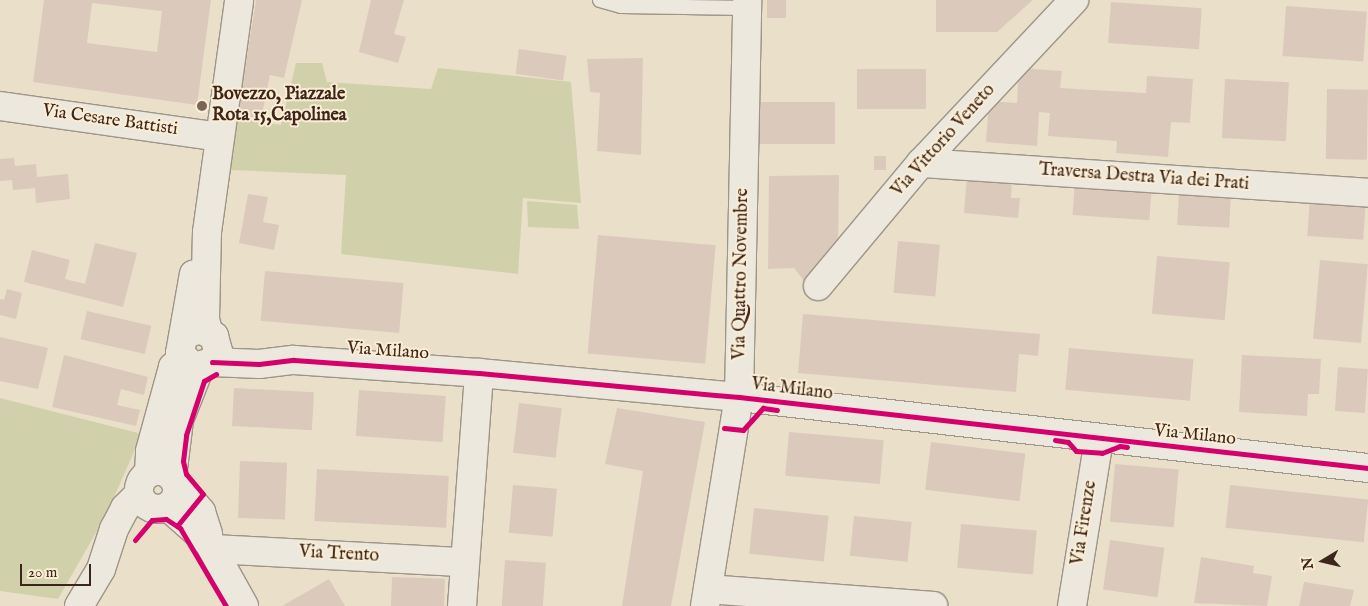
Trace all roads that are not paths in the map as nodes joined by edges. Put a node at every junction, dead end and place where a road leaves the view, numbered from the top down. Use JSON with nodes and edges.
{"nodes":[{"id":1,"x":239,"y":0,"type":"edge"},
{"id":2,"x":600,"y":0,"type":"edge"},
{"id":3,"x":1074,"y":0,"type":"edge"},
{"id":4,"x":747,"y":4,"type":"edge"},
{"id":5,"x":0,"y":106,"type":"edge"},
{"id":6,"x":220,"y":137,"type":"junction"},
{"id":7,"x":921,"y":163,"type":"junction"},
{"id":8,"x":1368,"y":193,"type":"edge"},
{"id":9,"x":818,"y":286,"type":"dead end"},
{"id":10,"x":201,"y":349,"type":"junction"},
{"id":11,"x":478,"y":373,"type":"junction"},
{"id":12,"x":739,"y":397,"type":"junction"},
{"id":13,"x":1099,"y":439,"type":"junction"},
{"id":14,"x":1368,"y":468,"type":"edge"},
{"id":15,"x":160,"y":490,"type":"junction"},
{"id":16,"x":211,"y":546,"type":"junction"},
{"id":17,"x":465,"y":562,"type":"junction"},
{"id":18,"x":706,"y":597,"type":"edge"},
{"id":19,"x":79,"y":606,"type":"edge"},
{"id":20,"x":244,"y":606,"type":"edge"},
{"id":21,"x":462,"y":606,"type":"edge"},
{"id":22,"x":932,"y":606,"type":"edge"},
{"id":23,"x":1072,"y":606,"type":"edge"}],
"edges":[{"from":1,"to":6,"type":"street"},
{"from":2,"to":4,"type":"lane"},
{"from":3,"to":7,"type":"street","name":"Via Vittorio Veneto"},
{"from":4,"to":12,"type":"street","name":"Via Quattro Novembre"},
{"from":5,"to":6,"type":"street","name":"Via Cesare Battisti"},
{"from":6,"to":10,"type":"street"},
{"from":7,"to":8,"type":"street","name":"Traversa Destra Via dei Prati"},
{"from":7,"to":9,"type":"street","name":"Via Vittorio Veneto"},
{"from":10,"to":11,"type":"street","name":"Via Milano"},
{"from":10,"to":15,"type":"street"},
{"from":11,"to":12,"type":"street","name":"Via Milano"},
{"from":11,"to":17,"type":"street"},
{"from":12,"to":13,"type":"street","name":"Via Milano"},
{"from":12,"to":18,"type":"street","name":"Via Quattro Novembre"},
{"from":13,"to":14,"type":"street","name":"Via Milano"},
{"from":13,"to":23,"type":"street","name":"Via Firenze"},
{"from":15,"to":16,"type":"street"},
{"from":15,"to":19,"type":"street"},
{"from":16,"to":17,"type":"street","name":"Via Trento"},
{"from":16,"to":20,"type":"street"},
{"from":17,"to":21,"type":"street"},
{"from":18,"to":22,"type":"street"}]}
